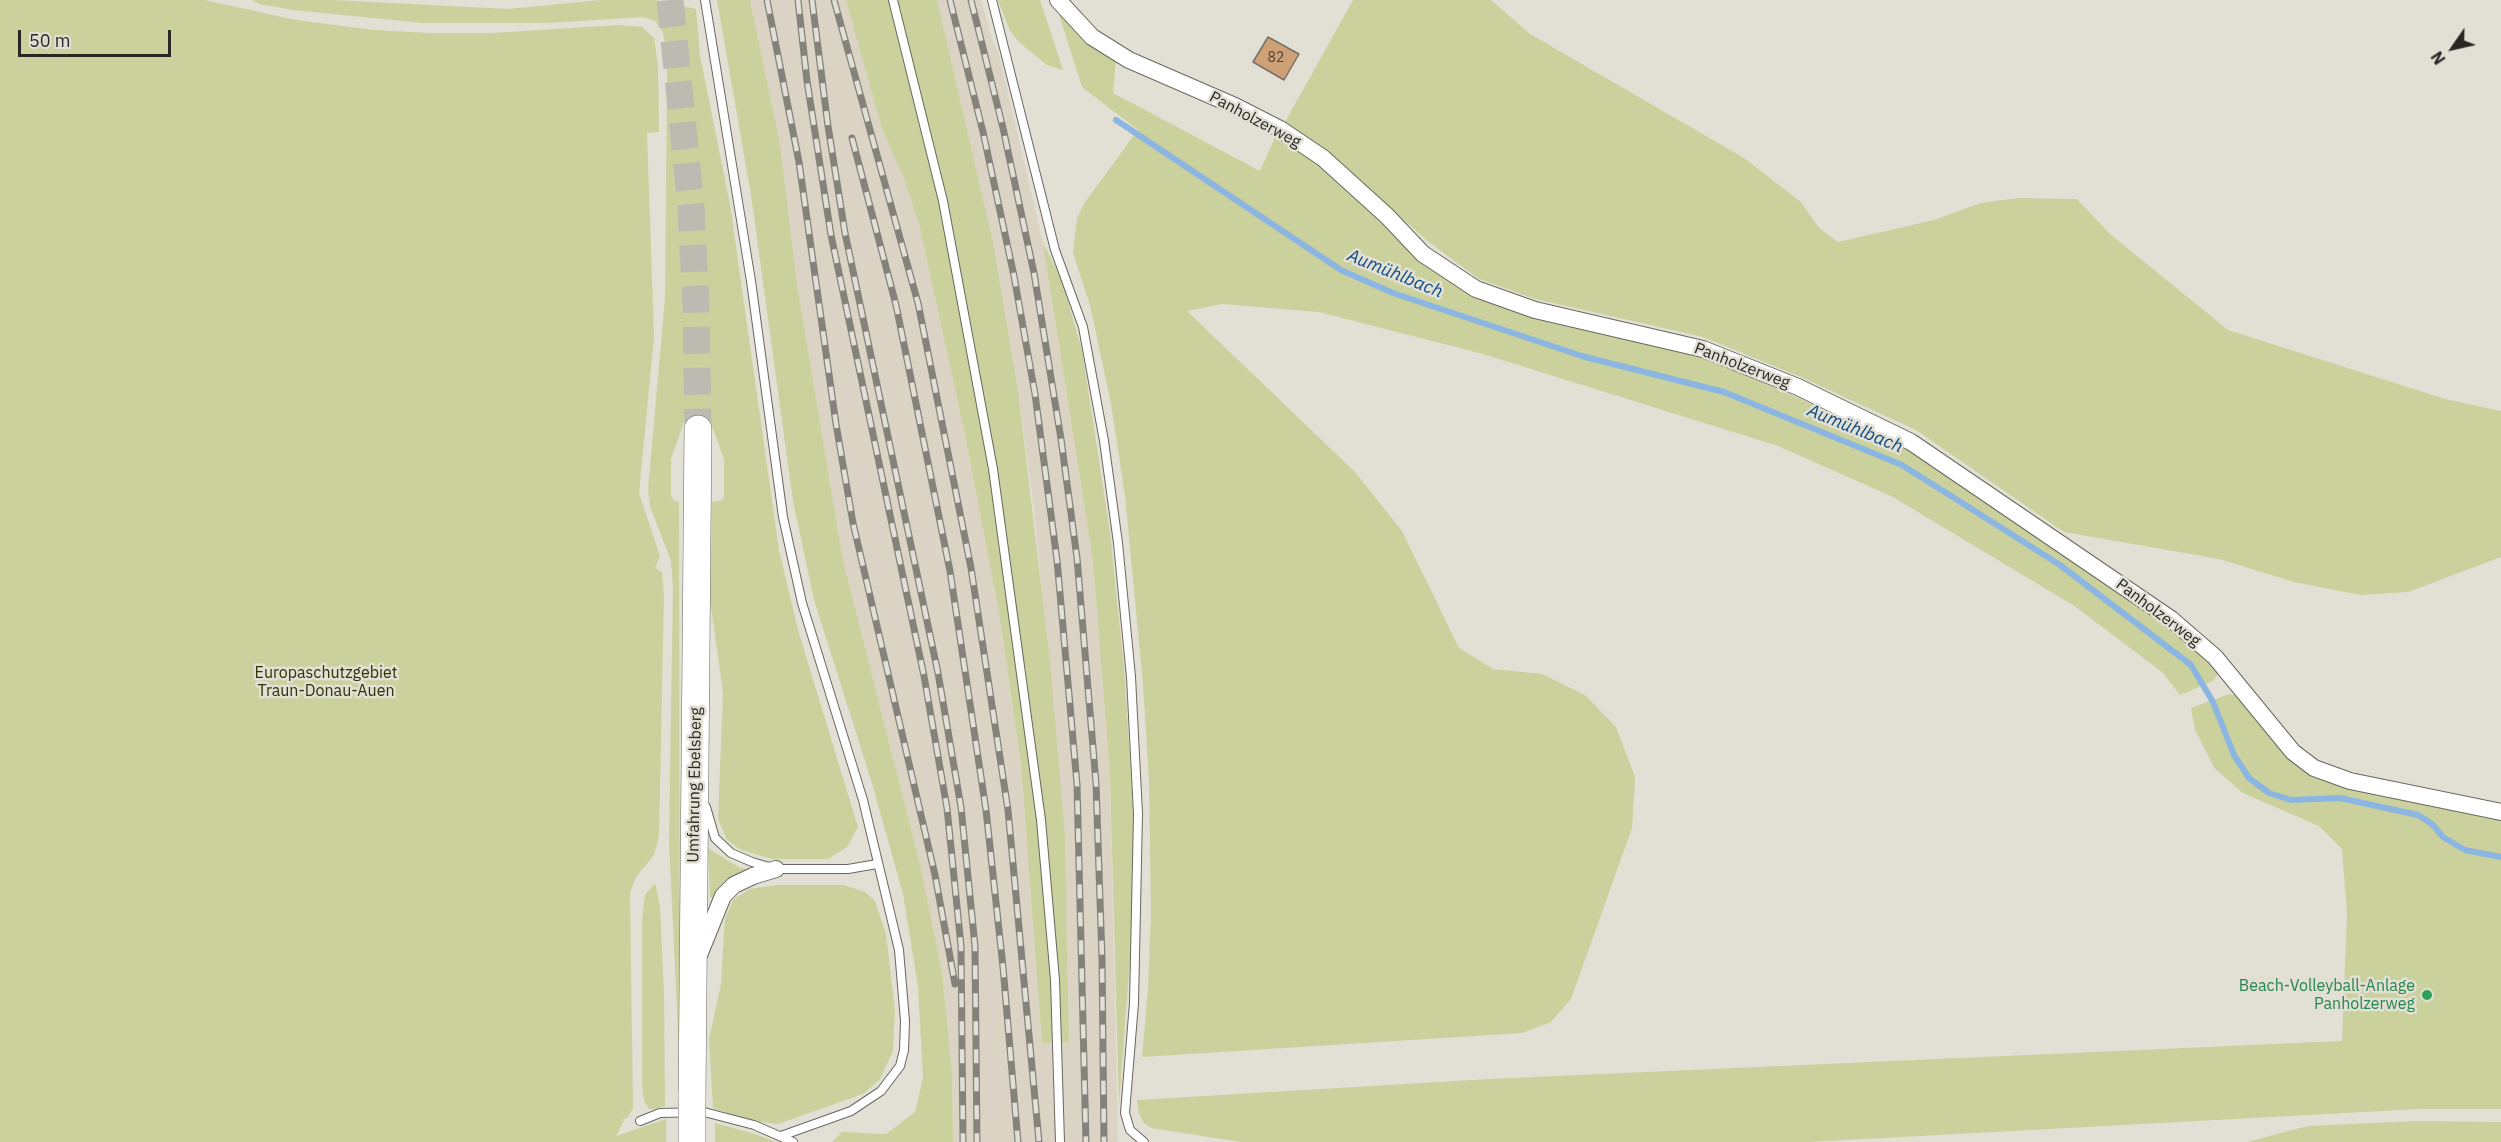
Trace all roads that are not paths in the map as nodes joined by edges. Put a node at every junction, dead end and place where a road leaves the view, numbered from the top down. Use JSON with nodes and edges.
{"nodes":[{"id":1,"x":705,"y":0,"type":"edge"},
{"id":2,"x":893,"y":0,"type":"edge"},
{"id":3,"x":992,"y":0,"type":"edge"},
{"id":4,"x":1058,"y":0,"type":"edge"},
{"id":5,"x":698,"y":429,"type":"tunnel mouth"},
{"id":6,"x":696,"y":736,"type":"junction"},
{"id":7,"x":2501,"y":812,"type":"edge"},
{"id":8,"x":877,"y":864,"type":"junction"},
{"id":9,"x":776,"y":869,"type":"junction"},
{"id":10,"x":693,"y":969,"type":"junction"},
{"id":11,"x":640,"y":1121,"type":"dead end"},
{"id":12,"x":781,"y":1136,"type":"junction"},
{"id":13,"x":692,"y":1142,"type":"edge"},
{"id":14,"x":793,"y":1142,"type":"edge"},
{"id":15,"x":1060,"y":1142,"type":"edge"},
{"id":16,"x":1144,"y":1142,"type":"edge"}],
"edges":[{"from":1,"to":8,"type":"lane"},
{"from":2,"to":15,"type":"lane"},
{"from":3,"to":16,"type":"lane"},
{"from":4,"to":7,"type":"street","name":"Panholzerweg"},
{"from":5,"to":6,"type":"main road","name":"Umfahrung Ebelsberg"},
{"from":6,"to":9,"type":"lane"},
{"from":6,"to":10,"type":"main road","name":"Umfahrung Ebelsberg"},
{"from":8,"to":9,"type":"lane"},
{"from":8,"to":12,"type":"lane"},
{"from":9,"to":10,"type":"street"},
{"from":10,"to":13,"type":"main road","name":"Umfahrung Ebelsberg","bridge":true},
{"from":11,"to":12,"type":"lane"},
{"from":12,"to":14,"type":"lane"}]}
